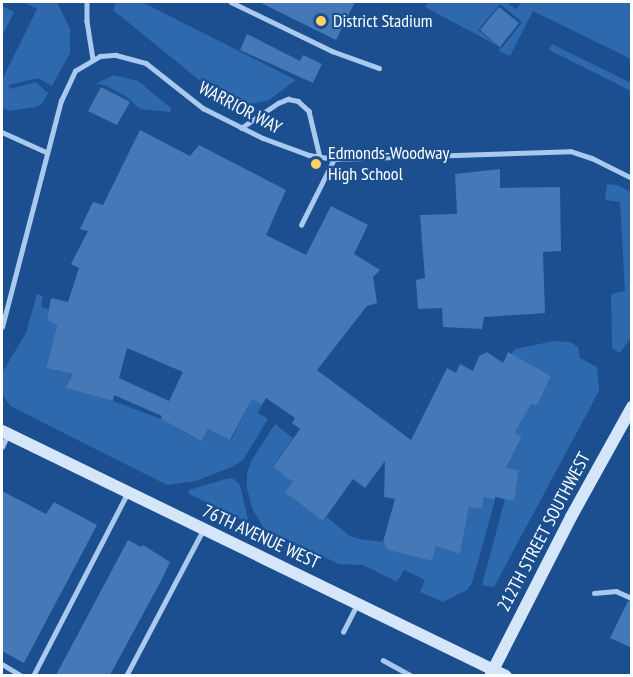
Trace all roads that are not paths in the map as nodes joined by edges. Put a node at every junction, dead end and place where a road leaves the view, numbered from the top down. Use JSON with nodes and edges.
{"nodes":[{"id":1,"x":87,"y":2,"type":"edge"},
{"id":2,"x":231,"y":2,"type":"edge"},
{"id":3,"x":93,"y":60,"type":"junction"},
{"id":4,"x":379,"y":68,"type":"dead end"},
{"id":5,"x":241,"y":128,"type":"junction"},
{"id":6,"x":2,"y":132,"type":"edge"},
{"id":7,"x":46,"y":152,"type":"junction"},
{"id":8,"x":320,"y":157,"type":"junction"},
{"id":9,"x":334,"y":159,"type":"junction"},
{"id":10,"x":632,"y":178,"type":"edge"},
{"id":11,"x":301,"y":225,"type":"dead end"},
{"id":12,"x":2,"y":327,"type":"edge"},
{"id":13,"x":632,"y":407,"type":"edge"},
{"id":14,"x":5,"y":433,"type":"edge"},
{"id":15,"x":2,"y":447,"type":"edge"},
{"id":16,"x":127,"y":494,"type":"junction"},
{"id":17,"x":203,"y":530,"type":"junction"},
{"id":18,"x":594,"y":593,"type":"dead end"},
{"id":19,"x":632,"y":598,"type":"edge"},
{"id":20,"x":358,"y":603,"type":"junction"},
{"id":21,"x":343,"y":632,"type":"dead end"},
{"id":22,"x":383,"y":660,"type":"dead end"},
{"id":23,"x":2,"y":664,"type":"edge"},
{"id":24,"x":492,"y":672,"type":"edge"},
{"id":25,"x":22,"y":675,"type":"edge"},
{"id":26,"x":33,"y":675,"type":"edge"},
{"id":27,"x":126,"y":675,"type":"edge"},
{"id":28,"x":412,"y":675,"type":"edge"},
{"id":29,"x":506,"y":675,"type":"edge"}],
"edges":[{"from":1,"to":3,"type":"lane"},
{"from":2,"to":4,"type":"lane"},
{"from":3,"to":5,"type":"lane","name":"WARRIOR WAY"},
{"from":3,"to":7,"type":"lane"},
{"from":5,"to":8,"type":"lane","name":"WARRIOR WAY"},
{"from":5,"to":8,"type":"lane"},
{"from":6,"to":7,"type":"lane"},
{"from":7,"to":12,"type":"lane"},
{"from":8,"to":9,"type":"lane","name":"WARRIOR WAY"},
{"from":9,"to":10,"type":"lane","name":"WARRIOR WAY"},
{"from":9,"to":11,"type":"lane"},
{"from":13,"to":24,"type":"street","name":"212TH STREET SOUTHWEST"},
{"from":14,"to":15,"type":"lane"},
{"from":14,"to":16,"type":"street","name":"76TH AVENUE WEST"},
{"from":16,"to":17,"type":"street","name":"76TH AVENUE WEST"},
{"from":16,"to":26,"type":"lane"},
{"from":17,"to":20,"type":"street","name":"76TH AVENUE WEST"},
{"from":17,"to":27,"type":"lane"},
{"from":18,"to":19,"type":"lane"},
{"from":20,"to":21,"type":"lane"},
{"from":20,"to":24,"type":"street","name":"76TH AVENUE WEST"},
{"from":22,"to":28,"type":"lane"},
{"from":23,"to":25,"type":"lane"},
{"from":24,"to":29,"type":"street","name":"76TH AVENUE WEST"}]}
